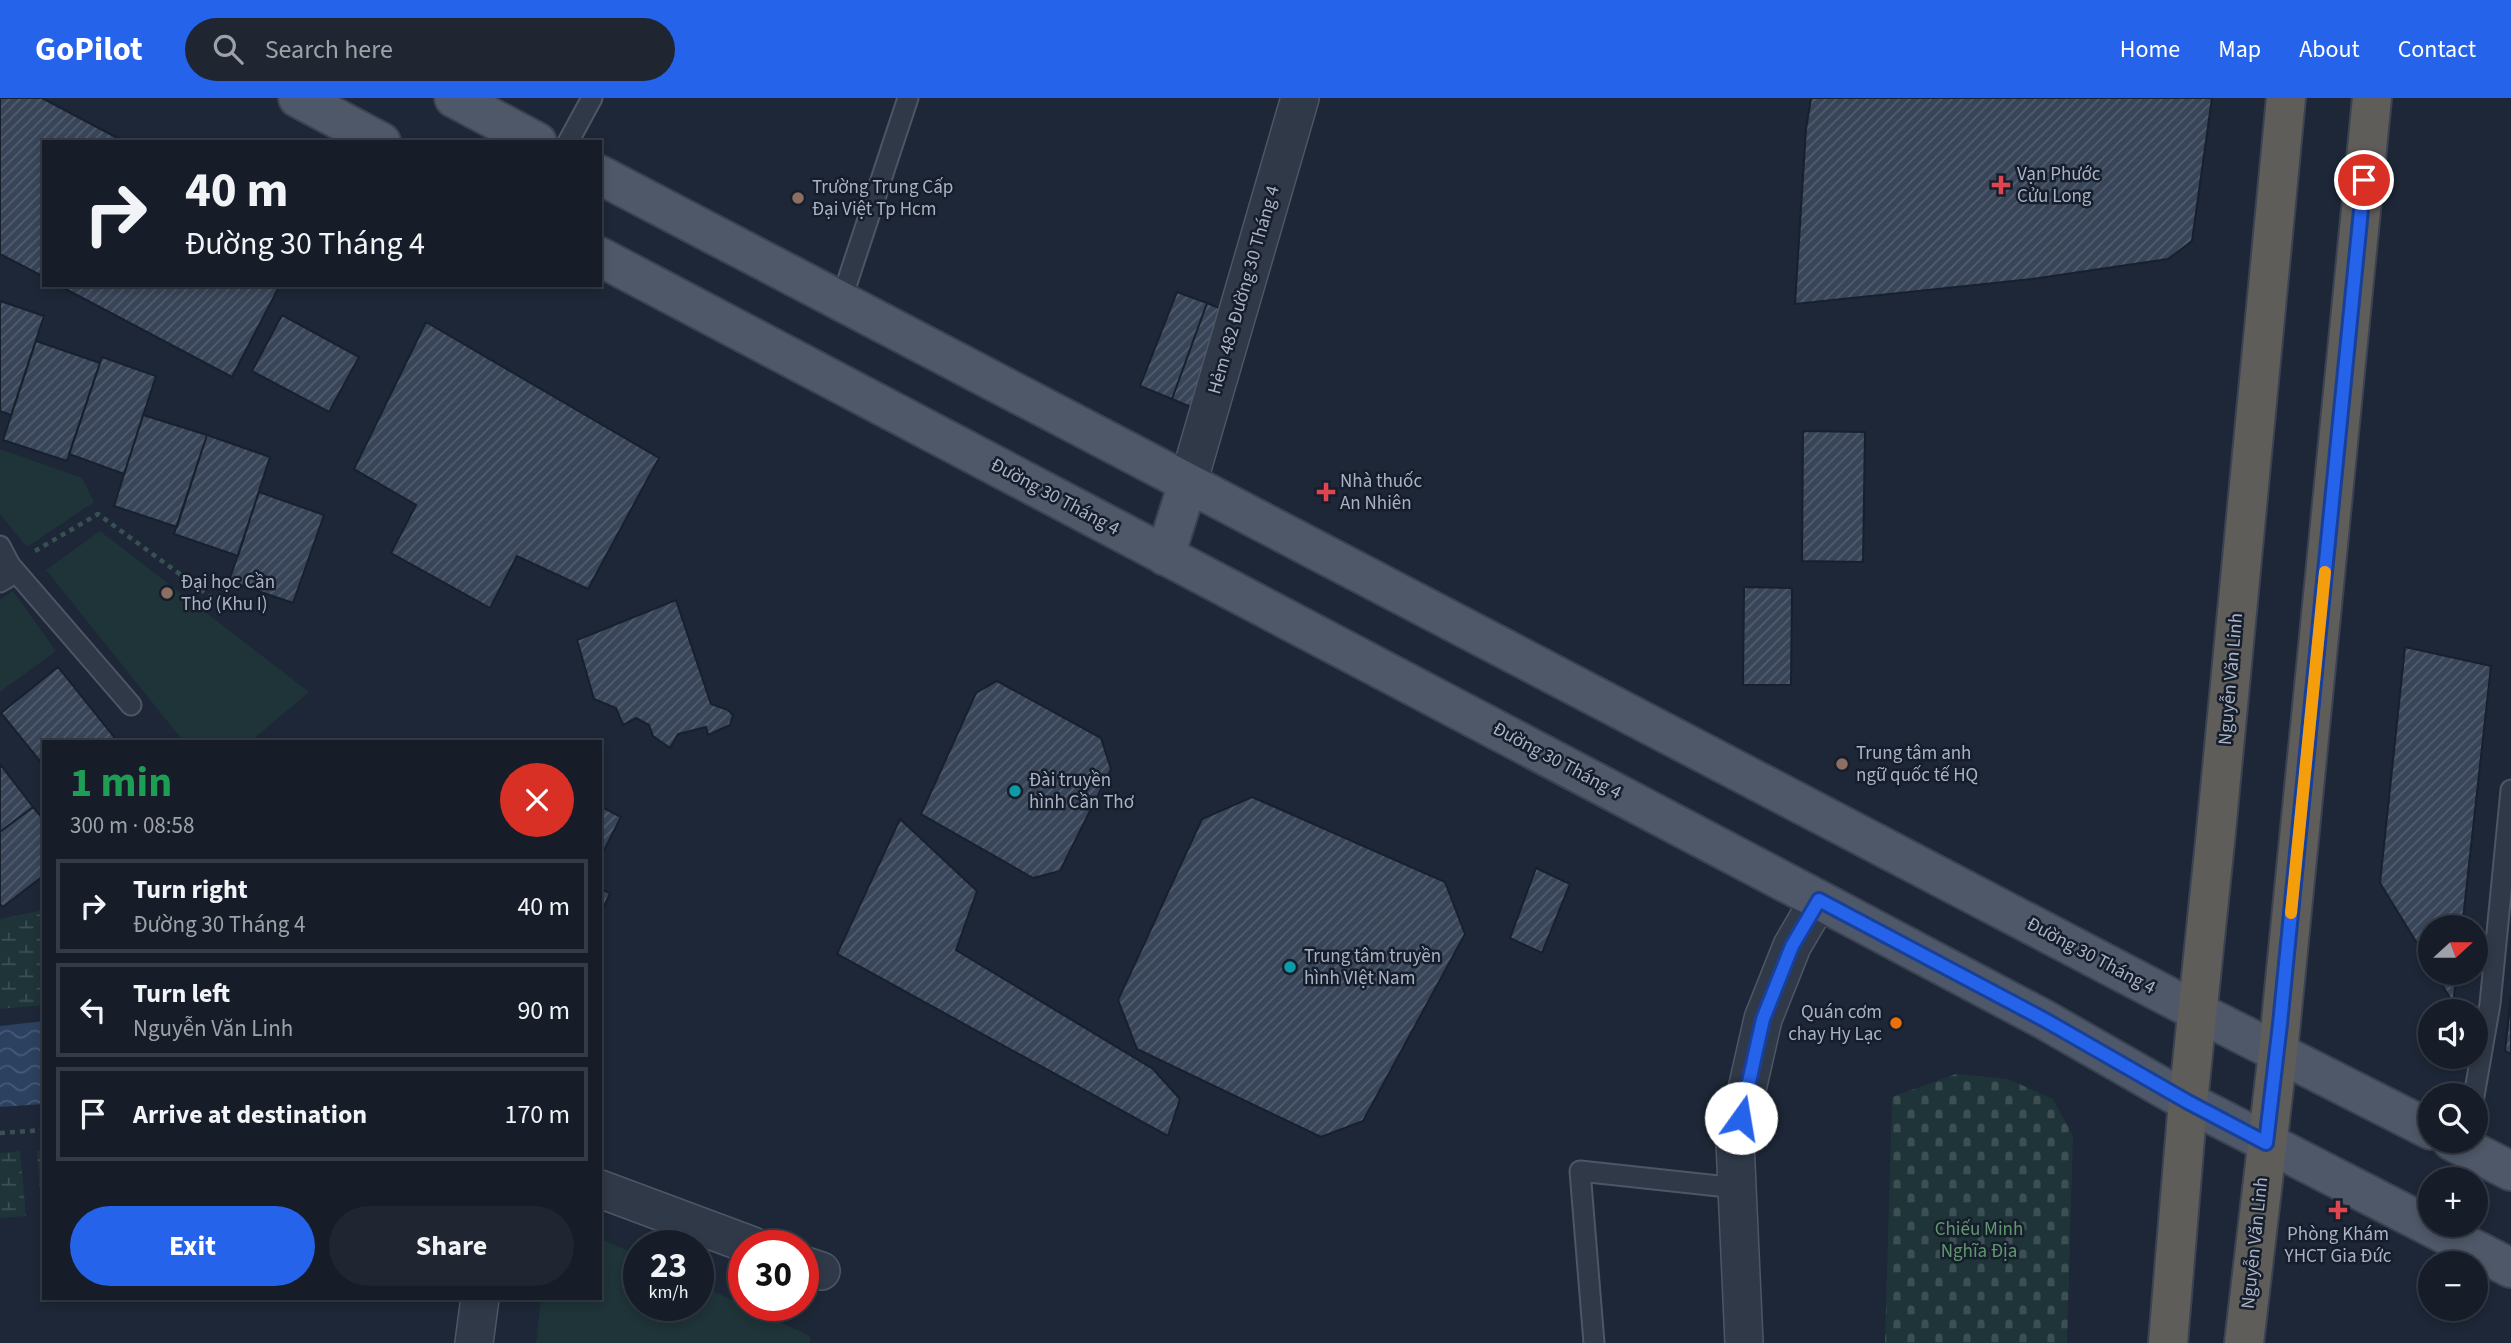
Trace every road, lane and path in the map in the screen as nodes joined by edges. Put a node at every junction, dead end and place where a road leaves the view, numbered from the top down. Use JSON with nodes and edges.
{"nodes":[{"id":1,"x":298,"y":98,"type":"edge"},
{"id":2,"x":454,"y":98,"type":"edge"},
{"id":3,"x":592,"y":98,"type":"edge"},
{"id":4,"x":908,"y":98,"type":"edge"},
{"id":5,"x":1300,"y":98,"type":"edge"},
{"id":6,"x":2286,"y":98,"type":"edge"},
{"id":7,"x":2372,"y":98,"type":"edge"},
{"id":8,"x":377,"y":140,"type":"edge"},
{"id":9,"x":533,"y":140,"type":"edge"},
{"id":10,"x":569,"y":140,"type":"edge"},
{"id":11,"x":602,"y":176,"type":"edge"},
{"id":12,"x":602,"y":258,"type":"edge"},
{"id":13,"x":841,"y":301,"type":"junction"},
{"id":14,"x":1188,"y":483,"type":"junction"},
{"id":15,"x":0,"y":546,"type":"edge"},
{"id":16,"x":1166,"y":555,"type":"junction"},
{"id":17,"x":5,"y":574,"type":"edge"},
{"id":18,"x":226,"y":608,"type":"dead end"},
{"id":19,"x":131,"y":705,"type":"dead end"},
{"id":20,"x":2511,"y":790,"type":"edge"},
{"id":21,"x":1819,"y":900,"type":"junction"},
{"id":22,"x":2198,"y":1012,"type":"junction"},
{"id":23,"x":2277,"y":1052,"type":"junction"},
{"id":24,"x":2476,"y":1083,"type":"edge"},
{"id":25,"x":2188,"y":1102,"type":"junction"},
{"id":26,"x":2418,"y":1123,"type":"edge"},
{"id":27,"x":42,"y":1130,"type":"edge"},
{"id":28,"x":0,"y":1133,"type":"edge"},
{"id":29,"x":2266,"y":1143,"type":"junction"},
{"id":30,"x":2480,"y":1153,"type":"edge"},
{"id":31,"x":2511,"y":1171,"type":"edge"},
{"id":32,"x":1737,"y":1188,"type":"junction"},
{"id":33,"x":602,"y":1190,"type":"edge"},
{"id":34,"x":728,"y":1237,"type":"edge"},
{"id":35,"x":2511,"y":1268,"type":"edge"},
{"id":36,"x":480,"y":1300,"type":"edge"},
{"id":37,"x":474,"y":1343,"type":"edge"},
{"id":38,"x":1594,"y":1343,"type":"edge"},
{"id":39,"x":1744,"y":1343,"type":"edge"},
{"id":40,"x":2168,"y":1343,"type":"edge"},
{"id":41,"x":2244,"y":1343,"type":"edge"}],
"edges":[{"from":1,"to":8,"type":"main road"},
{"from":2,"to":9,"type":"main road"},
{"from":3,"to":10,"type":"lane"},
{"from":4,"to":13,"type":"lane"},
{"from":5,"to":14,"type":"street","name":"Hẻm 482 Đường 30 Tháng 4"},
{"from":6,"to":22,"type":"highway","name":"Nguyễn Văn Linh"},
{"from":7,"to":23,"type":"highway","name":"Nguyễn Văn Linh"},
{"from":11,"to":13,"type":"main road","name":"Đường 30 Tháng 4"},
{"from":12,"to":16,"type":"main road","name":"Đường 30 Tháng 4"},
{"from":13,"to":14,"type":"main road","name":"Đường 30 Tháng 4"},
{"from":14,"to":16,"type":"main road"},
{"from":14,"to":22,"type":"main road","name":"Đường 30 Tháng 4"},
{"from":15,"to":17,"type":"lane"},
{"from":16,"to":21,"type":"main road","name":"Đường 30 Tháng 4"},
{"from":17,"to":18,"type":"path"},
{"from":17,"to":19,"type":"lane"},
{"from":20,"to":24,"type":"lane"},
{"from":21,"to":25,"type":"main road","name":"Đường 30 Tháng 4"},
{"from":21,"to":32,"type":"street"},
{"from":22,"to":23,"type":"main road","name":"Đường 30 Tháng 4"},
{"from":22,"to":25,"type":"highway","name":"Nguyễn Văn Linh"},
{"from":23,"to":26,"type":"main road","name":"Đường 30 Tháng 4"},
{"from":23,"to":29,"type":"highway","name":"Nguyễn Văn Linh"},
{"from":25,"to":29,"type":"main road","name":"Đường 30 Tháng 4"},
{"from":25,"to":40,"type":"highway","name":"Nguyễn Văn Linh"},
{"from":27,"to":28,"type":"path"},
{"from":29,"to":35,"type":"main road","name":"Đường 30 Tháng 4"},
{"from":29,"to":41,"type":"highway","name":"Nguyễn Văn Linh"},
{"from":30,"to":31,"type":"main road"},
{"from":32,"to":38,"type":"lane"},
{"from":32,"to":39,"type":"street"},
{"from":33,"to":34,"type":"street"},
{"from":36,"to":37,"type":"street"}]}
